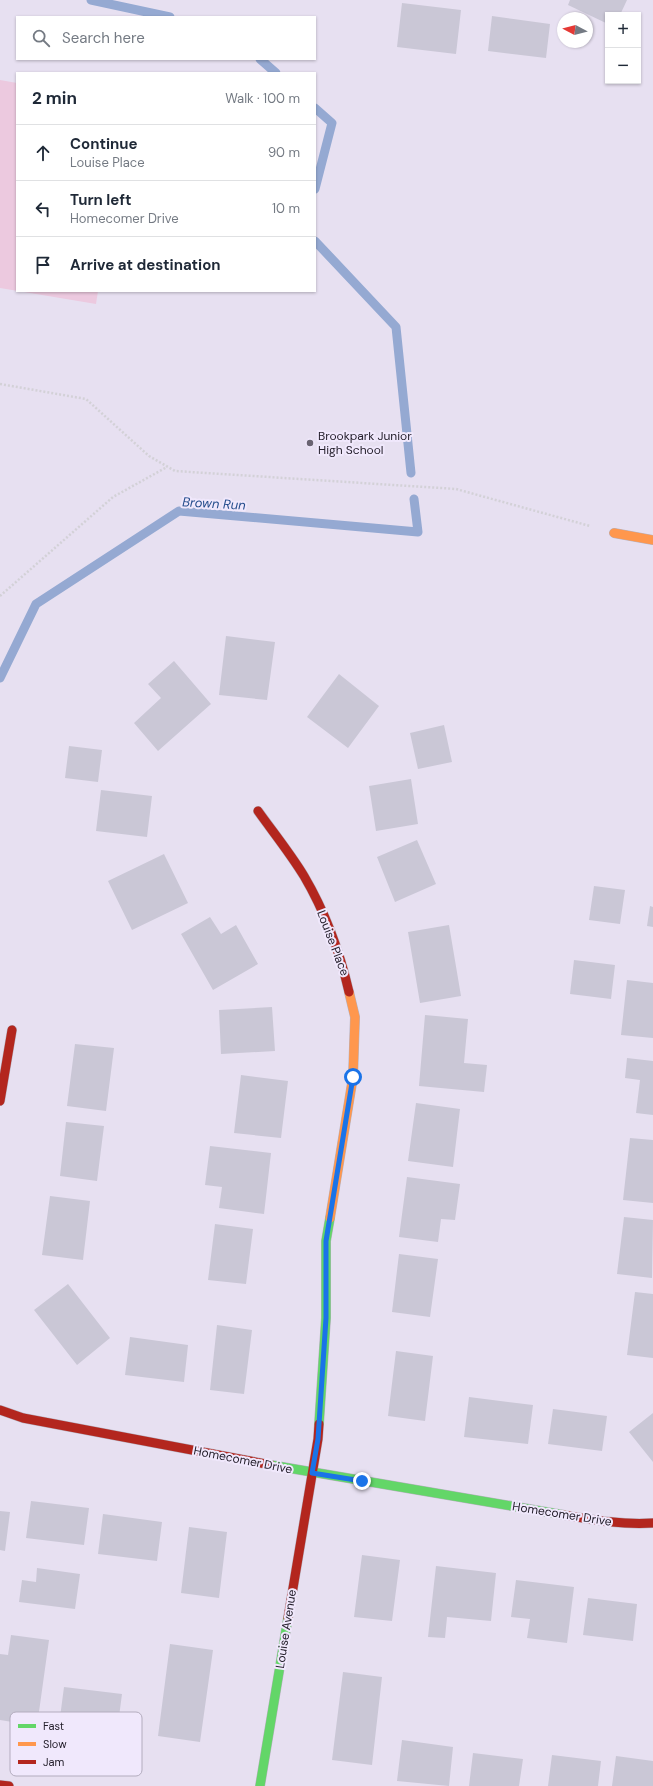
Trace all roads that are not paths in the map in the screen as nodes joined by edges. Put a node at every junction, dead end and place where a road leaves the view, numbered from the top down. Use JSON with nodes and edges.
{"nodes":[{"id":1,"x":614,"y":533,"type":"road end"},
{"id":2,"x":653,"y":540,"type":"edge"},
{"id":3,"x":258,"y":811,"type":"dead end"},
{"id":4,"x":12,"y":1030,"type":"dead end"},
{"id":5,"x":0,"y":1101,"type":"edge"},
{"id":6,"x":0,"y":1410,"type":"edge"},
{"id":7,"x":312,"y":1473,"type":"junction"},
{"id":8,"x":653,"y":1523,"type":"edge"},
{"id":9,"x":0,"y":1785,"type":"edge"},
{"id":10,"x":9,"y":1786,"type":"edge"},
{"id":11,"x":260,"y":1786,"type":"edge"}],
"edges":[{"from":1,"to":2,"type":"street"},
{"from":3,"to":7,"type":"street","name":"Louise Place"},
{"from":4,"to":5,"type":"street"},
{"from":6,"to":7,"type":"street","name":"Homecomer Drive"},
{"from":7,"to":8,"type":"street","name":"Homecomer Drive"},
{"from":7,"to":11,"type":"street","name":"Louise Avenue"},
{"from":9,"to":10,"type":"street"}]}
